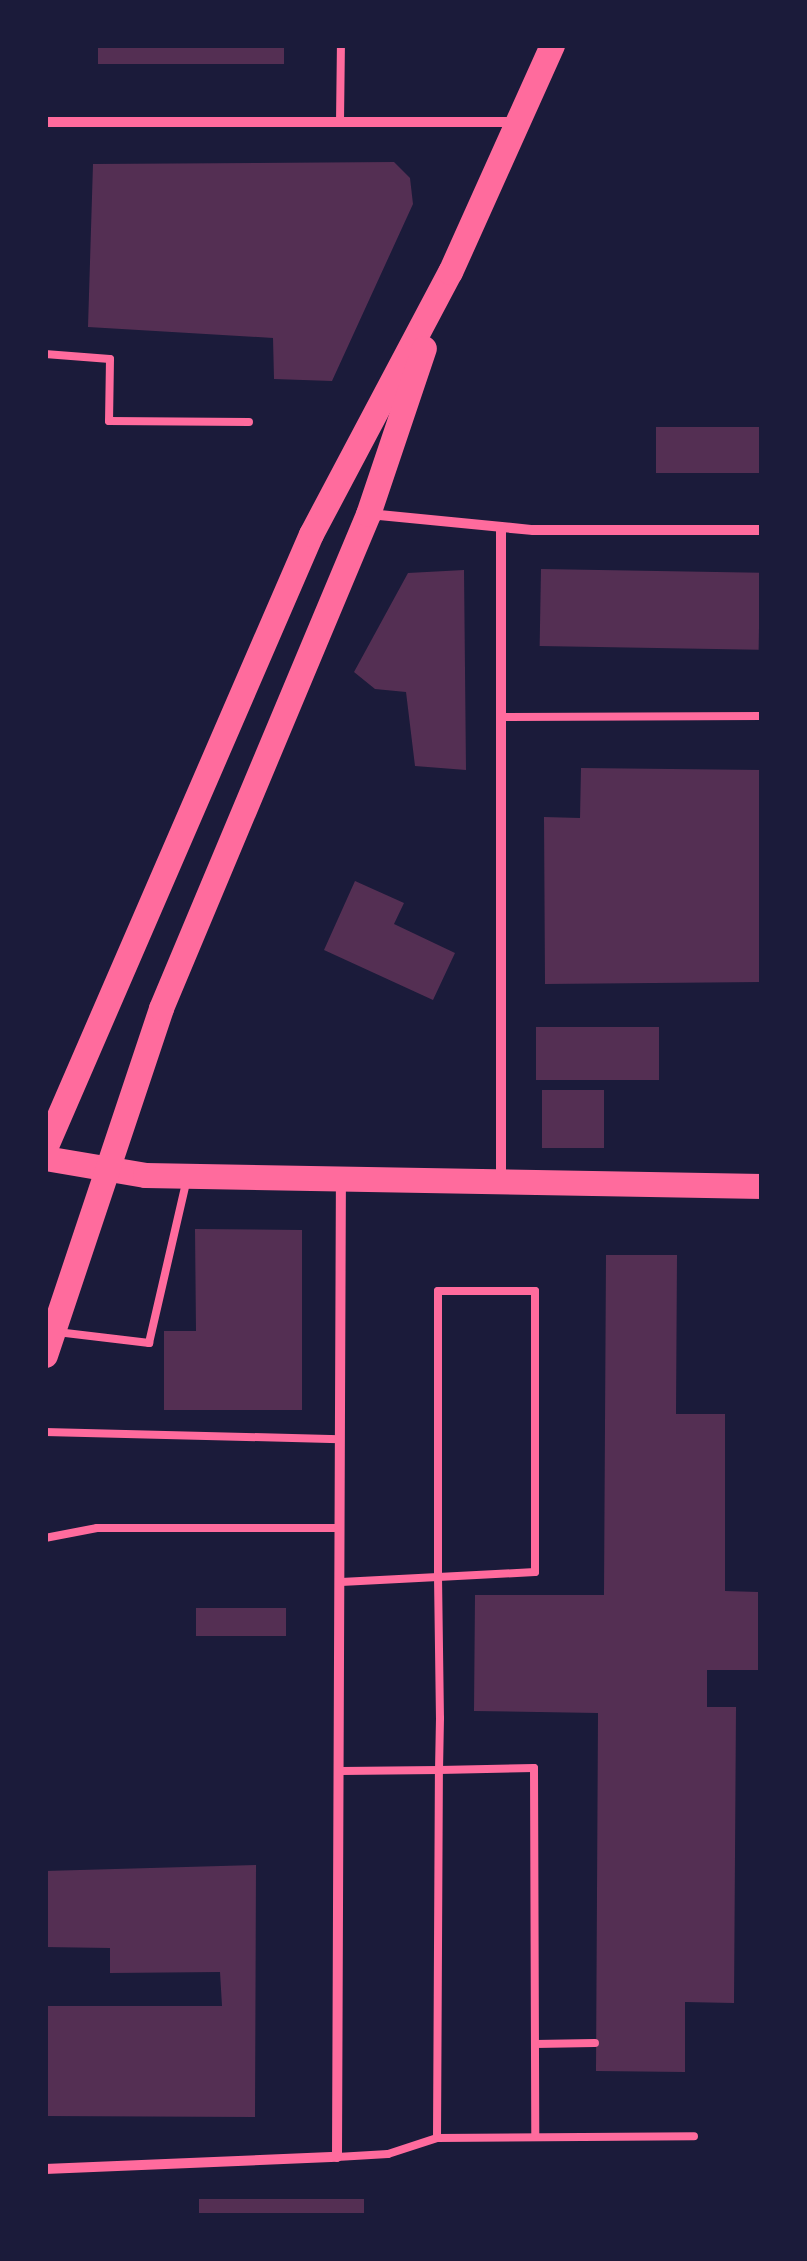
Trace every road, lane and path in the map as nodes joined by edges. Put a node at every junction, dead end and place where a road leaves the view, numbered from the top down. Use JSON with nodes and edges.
{"nodes":[{"id":1,"x":341,"y":45,"type":"edge"},
{"id":2,"x":552,"y":45,"type":"edge"},
{"id":3,"x":45,"y":122,"type":"edge"},
{"id":4,"x":340,"y":122,"type":"junction"},
{"id":5,"x":518,"y":122,"type":"junction"},
{"id":6,"x":450,"y":272,"type":"junction"},
{"id":7,"x":45,"y":354,"type":"edge"},
{"id":8,"x":249,"y":422,"type":"dead end"},
{"id":9,"x":368,"y":514,"type":"junction"},
{"id":10,"x":501,"y":528,"type":"junction"},
{"id":11,"x":762,"y":530,"type":"edge"},
{"id":12,"x":762,"y":716,"type":"edge"},
{"id":13,"x":501,"y":717,"type":"junction"},
{"id":14,"x":45,"y":1148,"type":"edge"},
{"id":15,"x":45,"y":1158,"type":"edge"},
{"id":16,"x":102,"y":1169,"type":"junction"},
{"id":17,"x":188,"y":1176,"type":"junction"},
{"id":18,"x":341,"y":1181,"type":"junction"},
{"id":19,"x":501,"y":1183,"type":"junction"},
{"id":20,"x":762,"y":1186,"type":"edge"},
{"id":21,"x":49,"y":1343,"type":"edge"},
{"id":22,"x":45,"y":1432,"type":"edge"},
{"id":23,"x":340,"y":1439,"type":"junction"},
{"id":24,"x":340,"y":1528,"type":"junction"},
{"id":25,"x":45,"y":1538,"type":"edge"},
{"id":26,"x":438,"y":1577,"type":"junction"},
{"id":27,"x":340,"y":1582,"type":"junction"},
{"id":28,"x":439,"y":1770,"type":"junction"},
{"id":29,"x":341,"y":1772,"type":"junction"},
{"id":30,"x":535,"y":2044,"type":"junction"},
{"id":31,"x":596,"y":2044,"type":"dead end"},
{"id":32,"x":535,"y":2134,"type":"junction"},
{"id":33,"x":694,"y":2136,"type":"dead end"},
{"id":34,"x":437,"y":2138,"type":"junction"},
{"id":35,"x":337,"y":2157,"type":"junction"},
{"id":36,"x":45,"y":2169,"type":"edge"}],
"edges":[{"from":1,"to":4,"type":"lane"},
{"from":2,"to":5,"type":"main road"},
{"from":3,"to":4,"type":"street"},
{"from":4,"to":5,"type":"street"},
{"from":5,"to":6,"type":"main road"},
{"from":6,"to":9,"type":"main road"},
{"from":6,"to":14,"type":"main road"},
{"from":7,"to":8,"type":"lane"},
{"from":9,"to":10,"type":"street"},
{"from":9,"to":16,"type":"main road"},
{"from":10,"to":11,"type":"street"},
{"from":10,"to":13,"type":"street"},
{"from":12,"to":13,"type":"lane"},
{"from":13,"to":19,"type":"street"},
{"from":15,"to":16,"type":"main road"},
{"from":16,"to":17,"type":"main road"},
{"from":16,"to":21,"type":"main road"},
{"from":17,"to":18,"type":"main road"},
{"from":17,"to":21,"type":"lane"},
{"from":18,"to":19,"type":"main road"},
{"from":18,"to":23,"type":"street"},
{"from":19,"to":20,"type":"main road"},
{"from":22,"to":23,"type":"lane"},
{"from":23,"to":24,"type":"street"},
{"from":24,"to":25,"type":"lane"},
{"from":24,"to":27,"type":"street"},
{"from":26,"to":26,"type":"lane"},
{"from":26,"to":27,"type":"lane"},
{"from":26,"to":28,"type":"lane"},
{"from":27,"to":29,"type":"street"},
{"from":28,"to":29,"type":"lane"},
{"from":28,"to":30,"type":"lane"},
{"from":28,"to":34,"type":"lane"},
{"from":29,"to":35,"type":"street"},
{"from":30,"to":31,"type":"lane"},
{"from":30,"to":32,"type":"lane"},
{"from":32,"to":33,"type":"lane"},
{"from":32,"to":34,"type":"lane"},
{"from":34,"to":35,"type":"lane"},
{"from":35,"to":36,"type":"street"}]}
